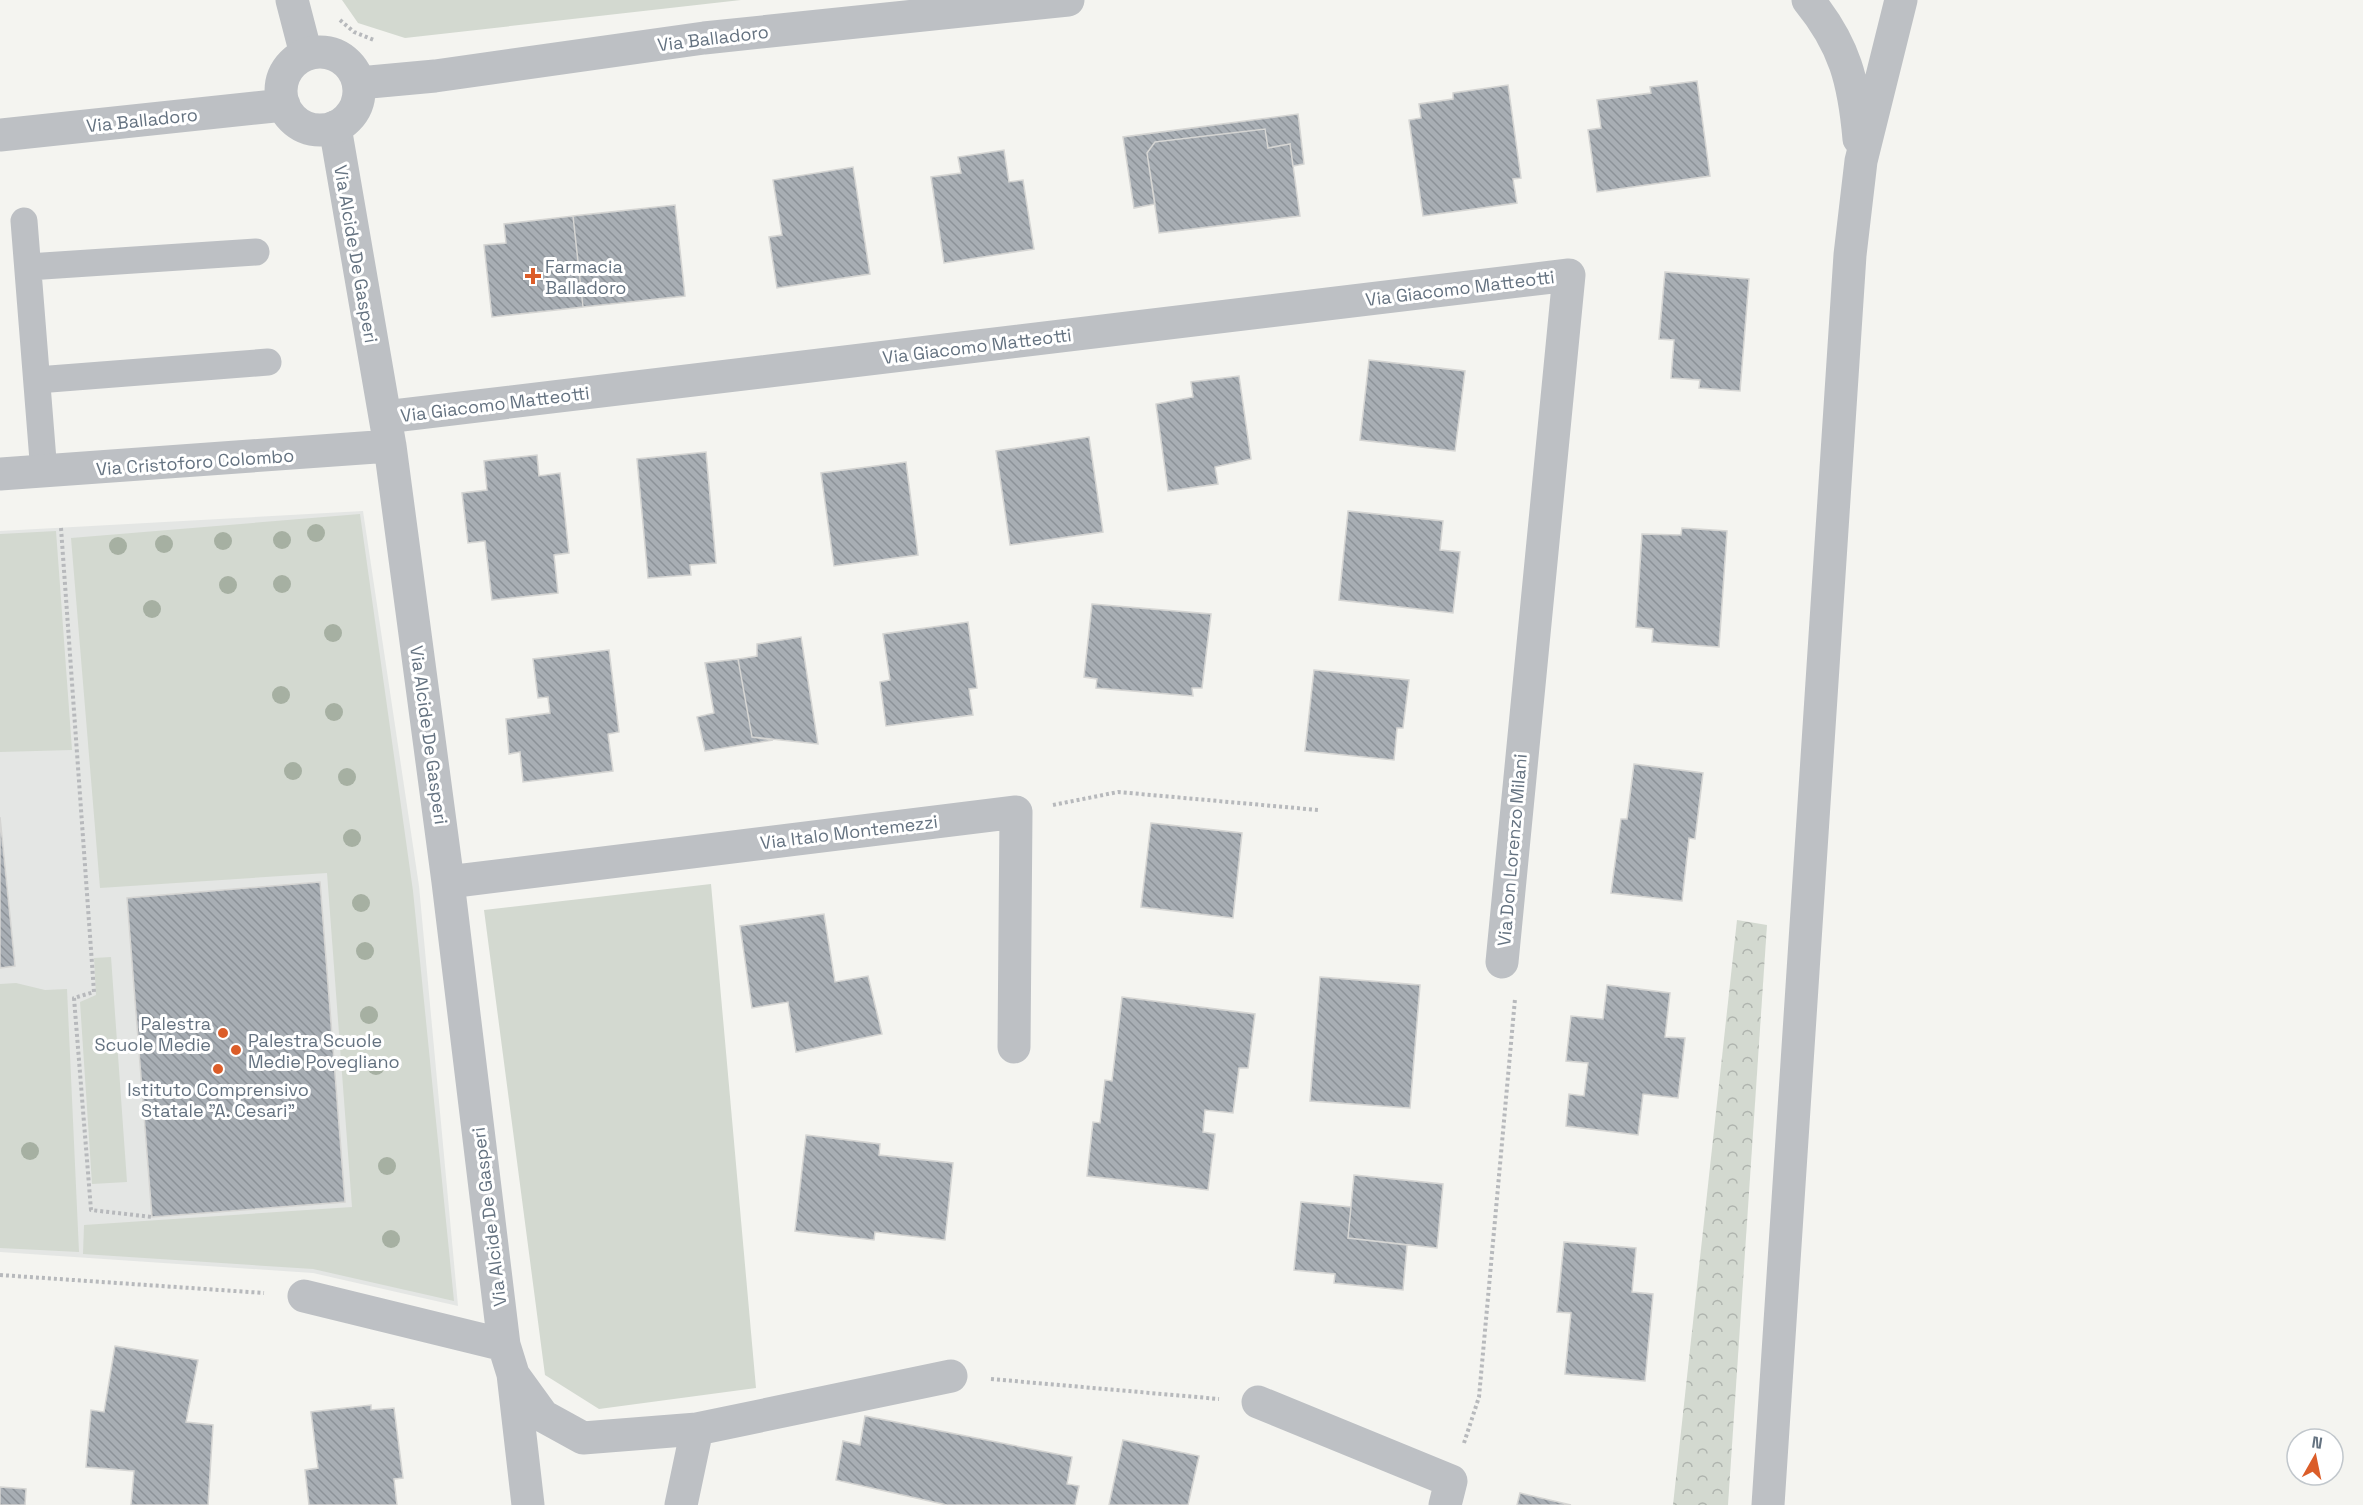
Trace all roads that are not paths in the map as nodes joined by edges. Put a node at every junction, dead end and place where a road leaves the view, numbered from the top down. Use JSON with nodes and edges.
{"nodes":[{"id":1,"x":292,"y":0,"type":"edge"},
{"id":2,"x":1068,"y":0,"type":"edge"},
{"id":3,"x":1808,"y":0,"type":"edge"},
{"id":4,"x":1900,"y":0,"type":"edge"},
{"id":5,"x":306,"y":54,"type":"junction"},
{"id":6,"x":359,"y":83,"type":"junction"},
{"id":7,"x":284,"y":105,"type":"junction"},
{"id":8,"x":335,"y":127,"type":"junction"},
{"id":9,"x":0,"y":135,"type":"edge"},
{"id":10,"x":1861,"y":161,"type":"junction"},
{"id":11,"x":24,"y":221,"type":"dead end"},
{"id":12,"x":256,"y":252,"type":"dead end"},
{"id":13,"x":27,"y":267,"type":"junction"},
{"id":14,"x":1569,"y":274,"type":"joint"},
{"id":15,"x":268,"y":362,"type":"dead end"},
{"id":16,"x":37,"y":380,"type":"junction"},
{"id":17,"x":388,"y":432,"type":"junction"},
{"id":18,"x":44,"y":473,"type":"junction"},
{"id":19,"x":0,"y":474,"type":"edge"},
{"id":20,"x":448,"y":882,"type":"junction"},
{"id":21,"x":1502,"y":962,"type":"road end"},
{"id":22,"x":1014,"y":1047,"type":"dead end"},
{"id":23,"x":304,"y":1296,"type":"road end"},
{"id":24,"x":509,"y":1360,"type":"junction"},
{"id":25,"x":951,"y":1376,"type":"road end"},
{"id":26,"x":1258,"y":1402,"type":"road end"},
{"id":27,"x":697,"y":1429,"type":"junction"},
{"id":28,"x":1448,"y":1493,"type":"edge"},
{"id":29,"x":528,"y":1505,"type":"edge"},
{"id":30,"x":681,"y":1505,"type":"edge"},
{"id":31,"x":1768,"y":1505,"type":"edge"}],
"edges":[{"from":1,"to":5,"type":"street"},
{"from":2,"to":6,"type":"street","name":"Via Balladoro"},
{"from":3,"to":10,"type":"street"},
{"from":4,"to":10,"type":"street"},
{"from":5,"to":6,"type":"street"},
{"from":5,"to":7,"type":"street"},
{"from":6,"to":8,"type":"street"},
{"from":7,"to":8,"type":"street"},
{"from":7,"to":9,"type":"street","name":"Via Balladoro"},
{"from":8,"to":17,"type":"street","name":"Via Alcide De Gasperi"},
{"from":10,"to":31,"type":"street"},
{"from":11,"to":13,"type":"lane"},
{"from":12,"to":13,"type":"lane"},
{"from":13,"to":16,"type":"lane"},
{"from":14,"to":17,"type":"street","name":"Via Giacomo Matteotti"},
{"from":14,"to":21,"type":"street","name":"Via Don Lorenzo Milani"},
{"from":15,"to":16,"type":"lane"},
{"from":16,"to":18,"type":"lane"},
{"from":17,"to":18,"type":"street","name":"Via Cristoforo Colombo"},
{"from":17,"to":20,"type":"street","name":"Via Alcide De Gasperi"},
{"from":18,"to":19,"type":"street","name":"Via Cristoforo Colombo"},
{"from":20,"to":22,"type":"street","name":"Via Italo Montemezzi"},
{"from":20,"to":24,"type":"street","name":"Via Alcide De Gasperi"},
{"from":23,"to":24,"type":"street"},
{"from":24,"to":27,"type":"street","name":"Via Alcide De Gasperi"},
{"from":24,"to":29,"type":"street","name":"Via Alcide De Gasperi"},
{"from":25,"to":27,"type":"street","name":"Via Alcide De Gasperi"},
{"from":26,"to":28,"type":"street"},
{"from":27,"to":30,"type":"street"}]}
